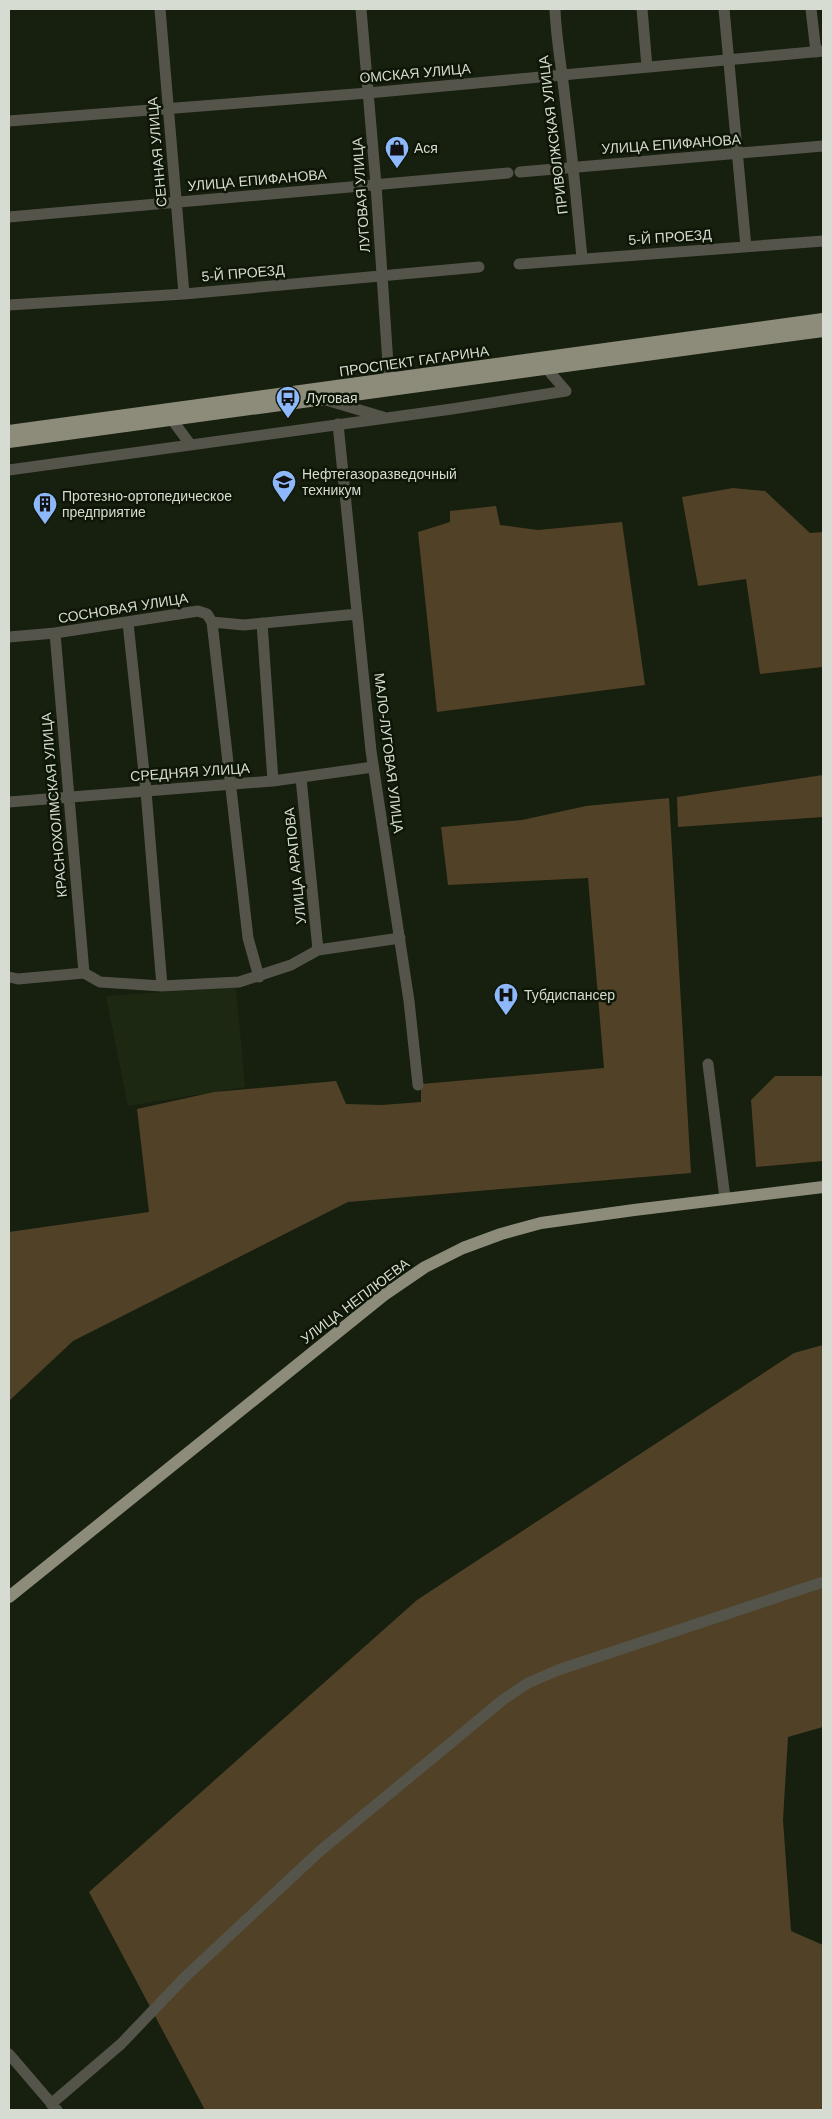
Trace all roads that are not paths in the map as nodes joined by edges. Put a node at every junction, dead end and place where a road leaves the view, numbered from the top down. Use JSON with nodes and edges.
{"nodes":[{"id":1,"x":160,"y":9,"type":"edge"},
{"id":2,"x":360,"y":9,"type":"edge"},
{"id":3,"x":556,"y":9,"type":"edge"},
{"id":4,"x":642,"y":9,"type":"edge"},
{"id":5,"x":724,"y":9,"type":"edge"},
{"id":6,"x":811,"y":9,"type":"edge"},
{"id":7,"x":819,"y":51,"type":"edge"},
{"id":8,"x":728,"y":59,"type":"junction"},
{"id":9,"x":647,"y":66,"type":"junction"},
{"id":10,"x":563,"y":75,"type":"junction"},
{"id":11,"x":368,"y":93,"type":"junction"},
{"id":12,"x":168,"y":108,"type":"junction"},
{"id":13,"x":9,"y":121,"type":"edge"},
{"id":14,"x":823,"y":146,"type":"edge"},
{"id":15,"x":738,"y":154,"type":"junction"},
{"id":16,"x":573,"y":166,"type":"junction"},
{"id":17,"x":520,"y":172,"type":"dead end"},
{"id":18,"x":508,"y":173,"type":"dead end"},
{"id":19,"x":376,"y":185,"type":"junction"},
{"id":20,"x":176,"y":202,"type":"junction"},
{"id":21,"x":9,"y":217,"type":"edge"},
{"id":22,"x":823,"y":241,"type":"edge"},
{"id":23,"x":746,"y":247,"type":"junction"},
{"id":24,"x":582,"y":258,"type":"junction"},
{"id":25,"x":519,"y":264,"type":"dead end"},
{"id":26,"x":479,"y":267,"type":"dead end"},
{"id":27,"x":381,"y":275,"type":"junction"},
{"id":28,"x":184,"y":294,"type":"junction"},
{"id":29,"x":9,"y":305,"type":"edge"},
{"id":30,"x":823,"y":319,"type":"edge"},
{"id":31,"x":823,"y":331,"type":"edge"},
{"id":32,"x":547,"y":369,"type":"junction"},
{"id":33,"x":389,"y":379,"type":"junction"},
{"id":34,"x":326,"y":400,"type":"junction"},
{"id":35,"x":385,"y":418,"type":"junction"},
{"id":36,"x":173,"y":420,"type":"junction"},
{"id":37,"x":338,"y":424,"type":"junction"},
{"id":38,"x":9,"y":431,"type":"edge"},
{"id":39,"x":9,"y":442,"type":"edge"},
{"id":40,"x":190,"y":444,"type":"junction"},
{"id":41,"x":9,"y":470,"type":"edge"},
{"id":42,"x":357,"y":614,"type":"junction"},
{"id":43,"x":212,"y":622,"type":"junction"},
{"id":44,"x":262,"y":622,"type":"junction"},
{"id":45,"x":128,"y":623,"type":"junction"},
{"id":46,"x":55,"y":633,"type":"junction"},
{"id":47,"x":9,"y":637,"type":"edge"},
{"id":48,"x":373,"y":767,"type":"junction"},
{"id":49,"x":301,"y":778,"type":"junction"},
{"id":50,"x":273,"y":781,"type":"junction"},
{"id":51,"x":231,"y":785,"type":"junction"},
{"id":52,"x":146,"y":791,"type":"junction"},
{"id":53,"x":69,"y":797,"type":"junction"},
{"id":54,"x":9,"y":802,"type":"edge"},
{"id":55,"x":400,"y":938,"type":"junction"},
{"id":56,"x":318,"y":950,"type":"junction"},
{"id":57,"x":84,"y":973,"type":"junction"},
{"id":58,"x":9,"y":977,"type":"edge"},
{"id":59,"x":259,"y":977,"type":"junction"},
{"id":60,"x":162,"y":986,"type":"junction"},
{"id":61,"x":708,"y":1064,"type":"dead end"},
{"id":62,"x":418,"y":1085,"type":"dead end"},
{"id":63,"x":823,"y":1187,"type":"edge"},
{"id":64,"x":725,"y":1198,"type":"junction"},
{"id":65,"x":823,"y":1582,"type":"edge"},
{"id":66,"x":9,"y":1597,"type":"edge"},
{"id":67,"x":9,"y":2054,"type":"edge"},
{"id":68,"x":54,"y":2107,"type":"edge"}],
"edges":[{"from":1,"to":12,"type":"street","name":"СЕННАЯ УЛИЦА"},
{"from":2,"to":11,"type":"street","name":"ЛУГОВАЯ УЛИЦА"},
{"from":3,"to":10,"type":"street","name":"ПРИВОЛЖСКАЯ УЛИЦА"},
{"from":4,"to":9,"type":"street"},
{"from":5,"to":8,"type":"street"},
{"from":6,"to":7,"type":"street"},
{"from":7,"to":8,"type":"street","name":"ОМСКАЯ УЛИЦА"},
{"from":8,"to":9,"type":"street","name":"ОМСКАЯ УЛИЦА"},
{"from":8,"to":15,"type":"street"},
{"from":9,"to":10,"type":"street","name":"ОМСКАЯ УЛИЦА"},
{"from":10,"to":11,"type":"street","name":"ОМСКАЯ УЛИЦА"},
{"from":10,"to":16,"type":"street","name":"ПРИВОЛЖСКАЯ УЛИЦА"},
{"from":11,"to":12,"type":"street","name":"ОМСКАЯ УЛИЦА"},
{"from":11,"to":19,"type":"street","name":"ЛУГОВАЯ УЛИЦА"},
{"from":12,"to":13,"type":"street","name":"ОМСКАЯ УЛИЦА"},
{"from":12,"to":20,"type":"street","name":"СЕННАЯ УЛИЦА"},
{"from":14,"to":15,"type":"street","name":"УЛИЦА ЕПИФАНОВА"},
{"from":15,"to":16,"type":"street","name":"УЛИЦА ЕПИФАНОВА"},
{"from":15,"to":23,"type":"street"},
{"from":16,"to":17,"type":"street","name":"УЛИЦА ЕПИФАНОВА"},
{"from":16,"to":24,"type":"street","name":"ПРИВОЛЖСКАЯ УЛИЦА"},
{"from":18,"to":19,"type":"street","name":"УЛИЦА ЕПИФАНОВА"},
{"from":19,"to":20,"type":"street","name":"УЛИЦА ЕПИФАНОВА"},
{"from":19,"to":27,"type":"street","name":"ЛУГОВАЯ УЛИЦА"},
{"from":20,"to":21,"type":"street","name":"УЛИЦА ЕПИФАНОВА"},
{"from":20,"to":28,"type":"street","name":"СЕННАЯ УЛИЦА"},
{"from":22,"to":23,"type":"street","name":"5-Й ПРОЕЗД"},
{"from":23,"to":24,"type":"street","name":"5-Й ПРОЕЗД"},
{"from":24,"to":25,"type":"street","name":"5-Й ПРОЕЗД"},
{"from":26,"to":27,"type":"street","name":"5-Й ПРОЕЗД"},
{"from":27,"to":28,"type":"street","name":"5-Й ПРОЕЗД"},
{"from":27,"to":33,"type":"street","name":"ЛУГОВАЯ УЛИЦА"},
{"from":28,"to":29,"type":"street","name":"5-Й ПРОЕЗД"},
{"from":30,"to":33,"type":"main road","name":"ПРОСПЕКТ ГАГАРИНА"},
{"from":31,"to":32,"type":"main road","name":"ПРОСПЕКТ ГАГАРИНА"},
{"from":32,"to":34,"type":"main road","name":"ПРОСПЕКТ ГАГАРИНА"},
{"from":32,"to":35,"type":"street"},
{"from":33,"to":38,"type":"main road","name":"ПРОСПЕКТ ГАГАРИНА"},
{"from":34,"to":35,"type":"street"},
{"from":34,"to":36,"type":"main road","name":"ПРОСПЕКТ ГАГАРИНА"},
{"from":35,"to":37,"type":"street"},
{"from":36,"to":39,"type":"main road","name":"ПРОСПЕКТ ГАГАРИНА"},
{"from":36,"to":40,"type":"street"},
{"from":37,"to":40,"type":"street"},
{"from":37,"to":42,"type":"street","name":"МАЛО-ЛУГОВАЯ УЛИЦА"},
{"from":40,"to":41,"type":"street"},
{"from":42,"to":44,"type":"street","name":"СОСНОВАЯ УЛИЦА"},
{"from":42,"to":48,"type":"street","name":"МАЛО-ЛУГОВАЯ УЛИЦА"},
{"from":43,"to":44,"type":"street","name":"СОСНОВАЯ УЛИЦА"},
{"from":43,"to":45,"type":"street","name":"СОСНОВАЯ УЛИЦА"},
{"from":43,"to":51,"type":"street"},
{"from":44,"to":50,"type":"street"},
{"from":45,"to":46,"type":"street","name":"СОСНОВАЯ УЛИЦА"},
{"from":45,"to":52,"type":"street"},
{"from":46,"to":47,"type":"street","name":"СОСНОВАЯ УЛИЦА"},
{"from":46,"to":53,"type":"street","name":"КРАСНОХОЛМСКАЯ УЛИЦА"},
{"from":48,"to":49,"type":"street","name":"СРЕДНЯЯ УЛИЦА"},
{"from":48,"to":55,"type":"street","name":"МАЛО-ЛУГОВАЯ УЛИЦА"},
{"from":49,"to":50,"type":"street","name":"СРЕДНЯЯ УЛИЦА"},
{"from":49,"to":56,"type":"street","name":"УЛИЦА АРАПОВА"},
{"from":50,"to":51,"type":"street","name":"СРЕДНЯЯ УЛИЦА"},
{"from":51,"to":52,"type":"street","name":"СРЕДНЯЯ УЛИЦА"},
{"from":51,"to":59,"type":"street"},
{"from":52,"to":53,"type":"street","name":"СРЕДНЯЯ УЛИЦА"},
{"from":52,"to":60,"type":"street"},
{"from":53,"to":54,"type":"street","name":"СРЕДНЯЯ УЛИЦА"},
{"from":53,"to":57,"type":"street","name":"КРАСНОХОЛМСКАЯ УЛИЦА"},
{"from":55,"to":56,"type":"street"},
{"from":55,"to":62,"type":"street","name":"МАЛО-ЛУГОВАЯ УЛИЦА"},
{"from":56,"to":59,"type":"street"},
{"from":57,"to":58,"type":"street"},
{"from":57,"to":60,"type":"street"},
{"from":59,"to":60,"type":"street"},
{"from":61,"to":64,"type":"street"},
{"from":63,"to":64,"type":"main road","name":"УЛИЦА НЕПЛЮЕВА"},
{"from":64,"to":66,"type":"main road","name":"УЛИЦА НЕПЛЮЕВА"},
{"from":65,"to":68,"type":"street"},
{"from":67,"to":68,"type":"street"}]}
